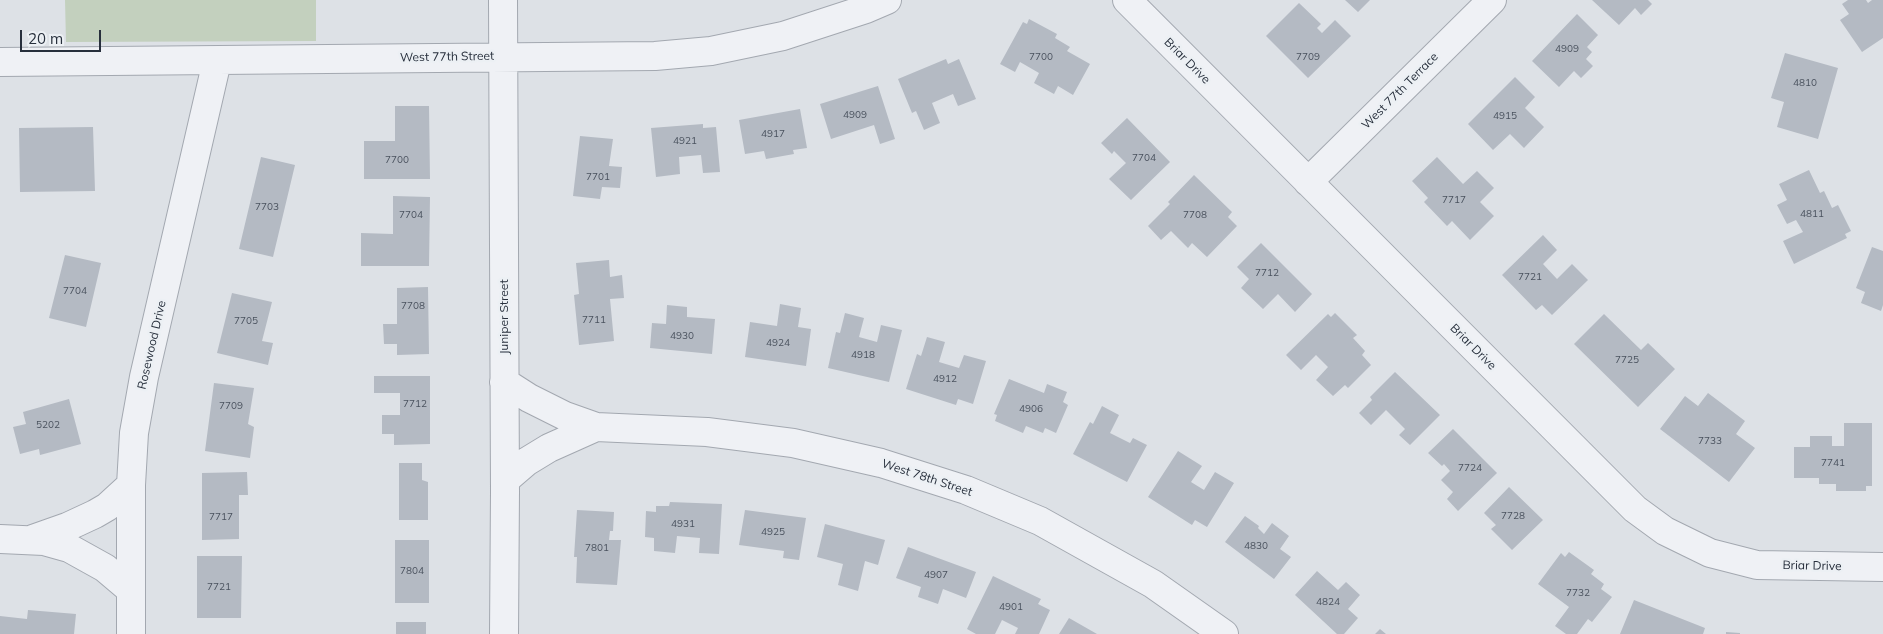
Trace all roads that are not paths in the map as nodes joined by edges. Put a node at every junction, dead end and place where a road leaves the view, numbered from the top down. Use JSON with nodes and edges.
{"nodes":[{"id":1,"x":503,"y":0,"type":"edge"},
{"id":2,"x":887,"y":0,"type":"edge"},
{"id":3,"x":1127,"y":0,"type":"edge"},
{"id":4,"x":1492,"y":0,"type":"edge"},
{"id":5,"x":503,"y":56,"type":"junction"},
{"id":6,"x":217,"y":61,"type":"junction"},
{"id":7,"x":0,"y":62,"type":"edge"},
{"id":8,"x":1308,"y":182,"type":"junction"},
{"id":9,"x":504,"y":382,"type":"junction"},
{"id":10,"x":596,"y":427,"type":"junction"},
{"id":11,"x":505,"y":480,"type":"junction"},
{"id":12,"x":131,"y":485,"type":"junction"},
{"id":13,"x":0,"y":539,"type":"edge"},
{"id":14,"x":31,"y":540,"type":"junction"},
{"id":15,"x":1883,"y":567,"type":"edge"},
{"id":16,"x":131,"y":590,"type":"junction"},
{"id":17,"x":131,"y":634,"type":"edge"},
{"id":18,"x":504,"y":634,"type":"edge"},
{"id":19,"x":1224,"y":634,"type":"edge"}],
"edges":[{"from":1,"to":5,"type":"street","name":"Juniper Street"},
{"from":2,"to":5,"type":"street","name":"West 77th Street"},
{"from":3,"to":8,"type":"street","name":"Briar Drive"},
{"from":4,"to":8,"type":"street","name":"West 77th Terrace"},
{"from":5,"to":6,"type":"street","name":"West 77th Street"},
{"from":5,"to":9,"type":"street","name":"Juniper Street"},
{"from":6,"to":7,"type":"street","name":"West 77th Street"},
{"from":6,"to":12,"type":"street","name":"Rosewood Drive"},
{"from":8,"to":15,"type":"street","name":"Briar Drive"},
{"from":9,"to":10,"type":"street","name":"West 78th Street"},
{"from":9,"to":11,"type":"street","name":"Juniper Street"},
{"from":10,"to":11,"type":"street","name":"West 78th Street"},
{"from":10,"to":19,"type":"street","name":"West 78th Street"},
{"from":11,"to":18,"type":"street","name":"Juniper Street"},
{"from":12,"to":14,"type":"street"},
{"from":12,"to":16,"type":"street","name":"Rosewood Drive"},
{"from":13,"to":14,"type":"street"},
{"from":14,"to":16,"type":"street"},
{"from":16,"to":17,"type":"street","name":"Rosewood Drive"}]}
